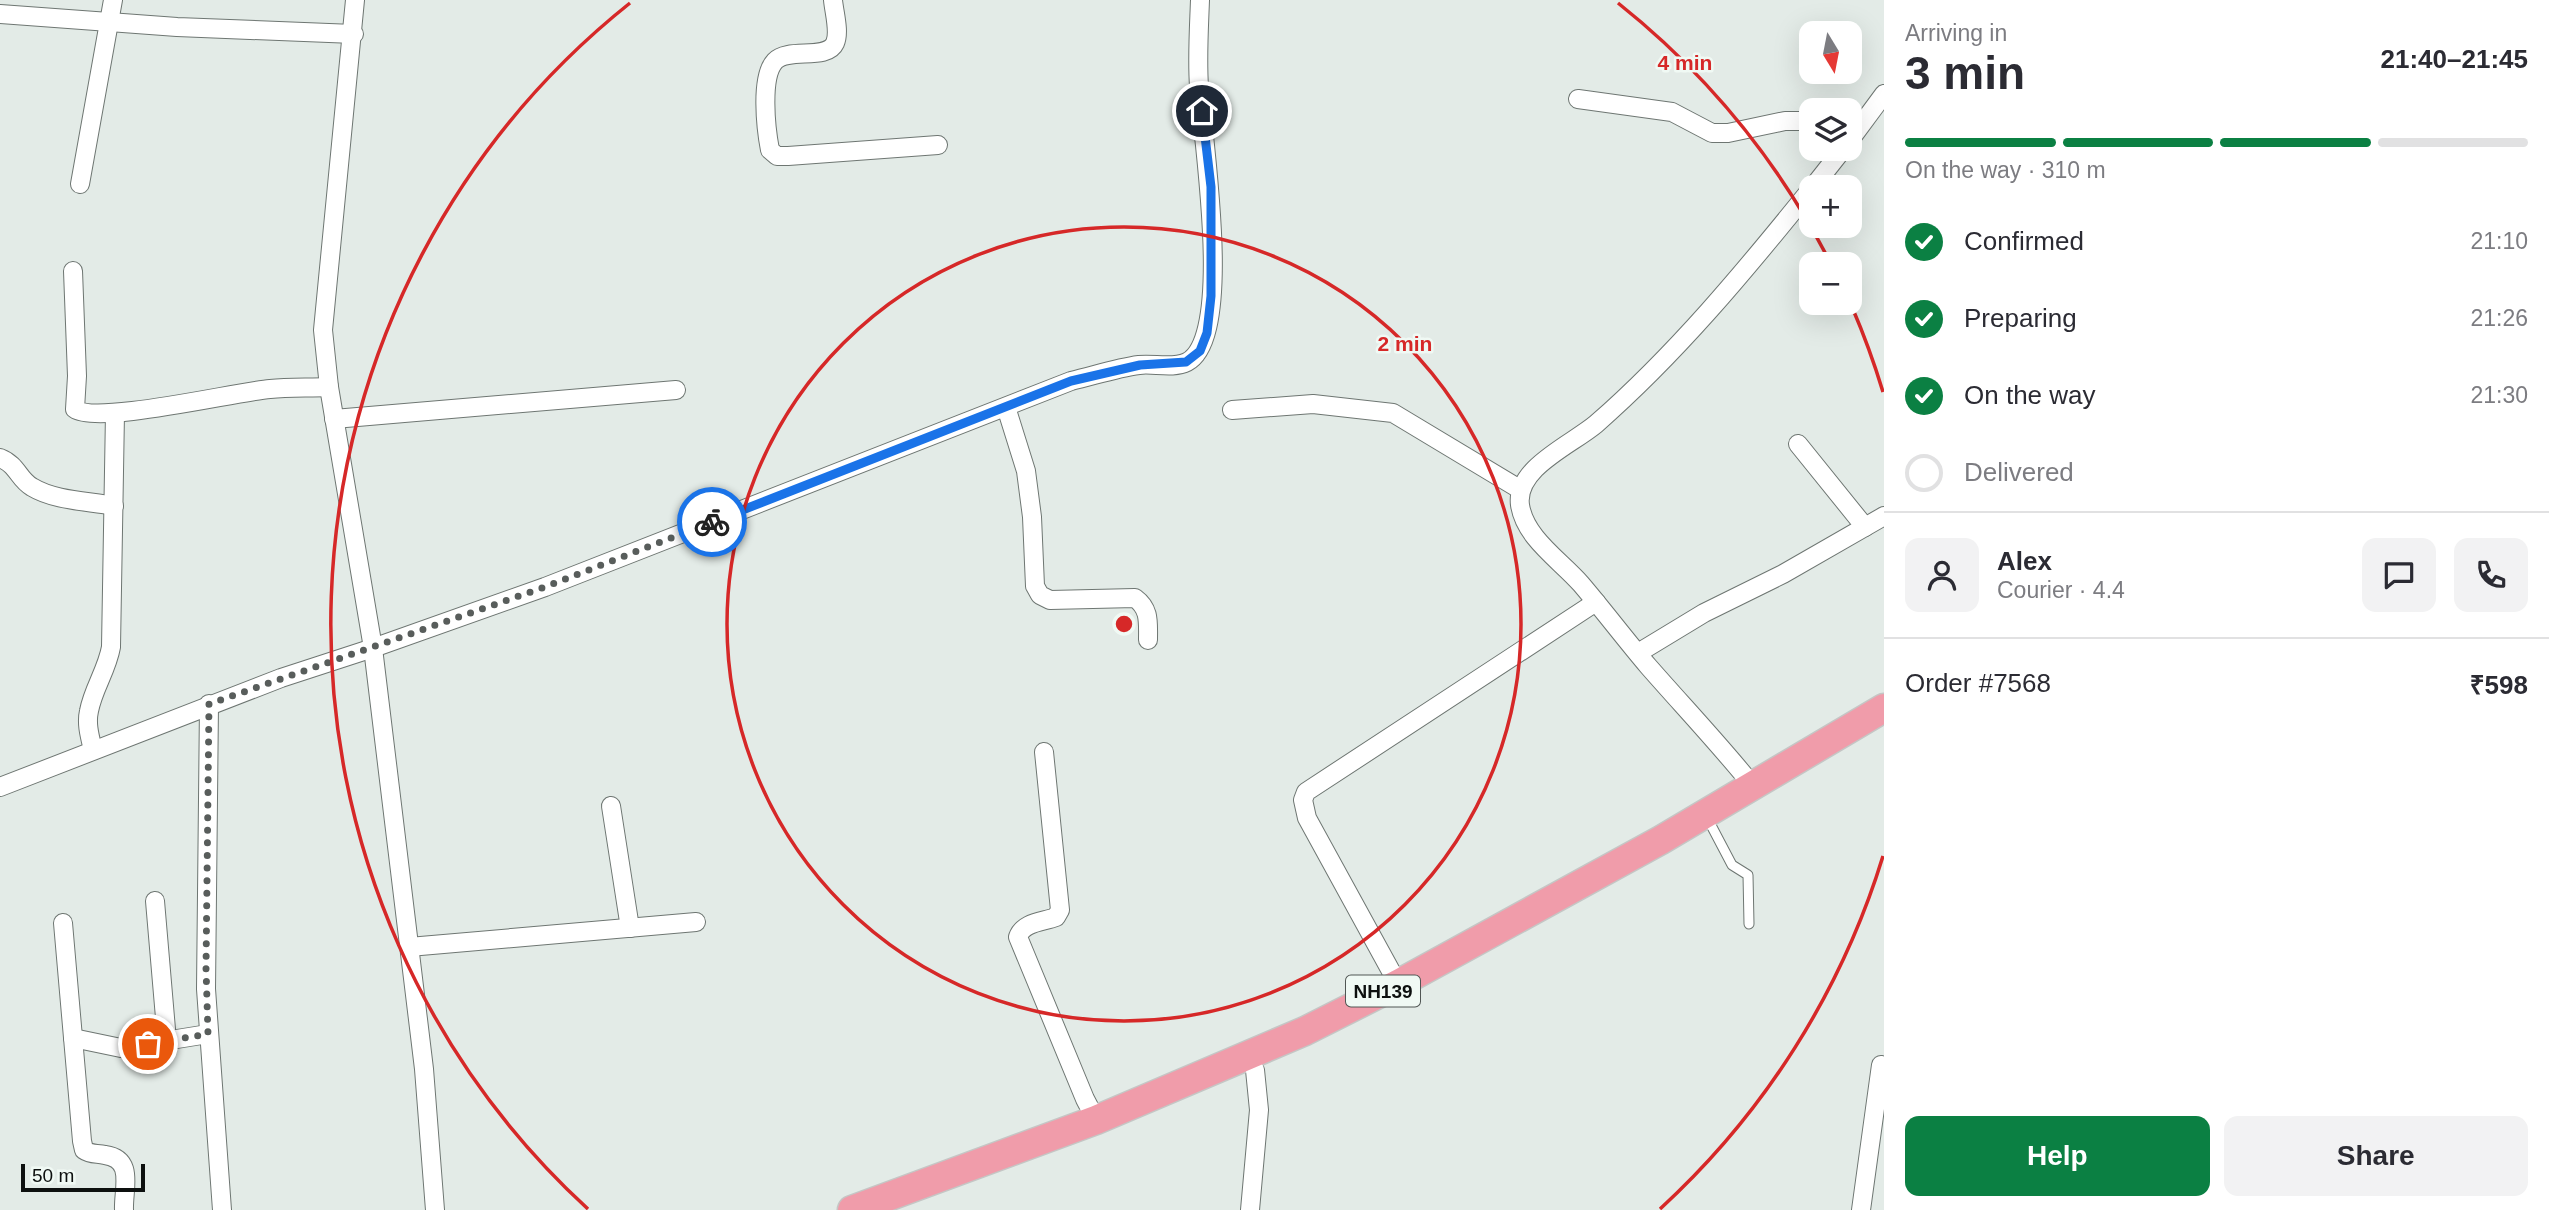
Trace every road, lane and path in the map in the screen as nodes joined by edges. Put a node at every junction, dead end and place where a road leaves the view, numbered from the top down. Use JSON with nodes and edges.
{"nodes":[{"id":1,"x":113,"y":0,"type":"edge"},
{"id":2,"x":355,"y":0,"type":"edge"},
{"id":3,"x":833,"y":0,"type":"edge"},
{"id":4,"x":1200,"y":0,"type":"edge"},
{"id":5,"x":0,"y":14,"type":"edge"},
{"id":6,"x":110,"y":21,"type":"junction"},
{"id":7,"x":354,"y":34,"type":"junction"},
{"id":8,"x":1884,"y":94,"type":"edge"},
{"id":9,"x":1578,"y":99,"type":"dead end"},
{"id":10,"x":1799,"y":121,"type":"edge"},
{"id":11,"x":1862,"y":121,"type":"edge"},
{"id":12,"x":938,"y":145,"type":"dead end"},
{"id":13,"x":1833,"y":161,"type":"edge"},
{"id":14,"x":1822,"y":175,"type":"edge"},
{"id":15,"x":80,"y":184,"type":"dead end"},
{"id":16,"x":1799,"y":204,"type":"edge"},
{"id":17,"x":73,"y":271,"type":"dead end"},
{"id":18,"x":329,"y":387,"type":"junction"},
{"id":19,"x":676,"y":390,"type":"dead end"},
{"id":20,"x":1006,"y":407,"type":"junction"},
{"id":21,"x":1232,"y":410,"type":"dead end"},
{"id":22,"x":116,"y":413,"type":"junction"},
{"id":23,"x":334,"y":419,"type":"junction"},
{"id":24,"x":1798,"y":444,"type":"dead end"},
{"id":25,"x":0,"y":458,"type":"edge"},
{"id":26,"x":1521,"y":490,"type":"junction"},
{"id":27,"x":114,"y":506,"type":"junction"},
{"id":28,"x":1884,"y":516,"type":"edge"},
{"id":29,"x":1865,"y":527,"type":"junction"},
{"id":30,"x":1596,"y":602,"type":"junction"},
{"id":31,"x":1148,"y":640,"type":"dead end"},
{"id":32,"x":373,"y":648,"type":"junction"},
{"id":33,"x":1637,"y":653,"type":"junction"},
{"id":34,"x":209,"y":704,"type":"junction"},
{"id":35,"x":1884,"y":708,"type":"edge"},
{"id":36,"x":1884,"y":729,"type":"edge"},
{"id":37,"x":93,"y":750,"type":"junction"},
{"id":38,"x":1044,"y":752,"type":"dead end"},
{"id":39,"x":1753,"y":786,"type":"junction"},
{"id":40,"x":0,"y":787,"type":"edge"},
{"id":41,"x":611,"y":806,"type":"dead end"},
{"id":42,"x":1712,"y":827,"type":"junction"},
{"id":43,"x":155,"y":901,"type":"dead end"},
{"id":44,"x":696,"y":922,"type":"dead end"},
{"id":45,"x":63,"y":923,"type":"dead end"},
{"id":46,"x":1749,"y":924,"type":"dead end"},
{"id":47,"x":630,"y":928,"type":"junction"},
{"id":48,"x":409,"y":947,"type":"junction"},
{"id":49,"x":1398,"y":984,"type":"junction"},
{"id":50,"x":208,"y":1034,"type":"junction"},
{"id":51,"x":73,"y":1038,"type":"junction"},
{"id":52,"x":167,"y":1041,"type":"junction"},
{"id":53,"x":1881,"y":1065,"type":"dead end"},
{"id":54,"x":1255,"y":1070,"type":"junction"},
{"id":55,"x":1096,"y":1120,"type":"junction"},
{"id":56,"x":888,"y":1206,"type":"edge"},
{"id":57,"x":124,"y":1210,"type":"edge"},
{"id":58,"x":222,"y":1210,"type":"edge"},
{"id":59,"x":435,"y":1210,"type":"edge"},
{"id":60,"x":852,"y":1210,"type":"edge"},
{"id":61,"x":1250,"y":1210,"type":"edge"},
{"id":62,"x":1861,"y":1210,"type":"edge"}],
"edges":[{"from":1,"to":6,"type":"street"},
{"from":2,"to":7,"type":"street"},
{"from":3,"to":12,"type":"street"},
{"from":4,"to":20,"type":"street"},
{"from":5,"to":6,"type":"street"},
{"from":6,"to":7,"type":"street"},
{"from":6,"to":15,"type":"street"},
{"from":7,"to":18,"type":"street"},
{"from":8,"to":11,"type":"street"},
{"from":9,"to":10,"type":"street"},
{"from":13,"to":14,"type":"street"},
{"from":16,"to":26,"type":"street"},
{"from":17,"to":22,"type":"street"},
{"from":18,"to":22,"type":"street"},
{"from":18,"to":23,"type":"street"},
{"from":19,"to":23,"type":"street"},
{"from":20,"to":31,"type":"street"},
{"from":20,"to":32,"type":"street"},
{"from":21,"to":26,"type":"street"},
{"from":22,"to":27,"type":"street"},
{"from":23,"to":32,"type":"street"},
{"from":24,"to":29,"type":"street"},
{"from":25,"to":27,"type":"street"},
{"from":26,"to":30,"type":"street"},
{"from":27,"to":37,"type":"street"},
{"from":28,"to":29,"type":"street"},
{"from":29,"to":33,"type":"street"},
{"from":30,"to":33,"type":"street"},
{"from":30,"to":49,"type":"street"},
{"from":32,"to":34,"type":"street"},
{"from":32,"to":48,"type":"street"},
{"from":33,"to":39,"type":"street"},
{"from":34,"to":37,"type":"street"},
{"from":34,"to":50,"type":"street"},
{"from":35,"to":39,"type":"highway","number":"NH139"},
{"from":36,"to":42,"type":"highway","number":"NH139"},
{"from":37,"to":40,"type":"street"},
{"from":38,"to":55,"type":"street"},
{"from":39,"to":49,"type":"highway","number":"NH139"},
{"from":41,"to":47,"type":"street"},
{"from":42,"to":46,"type":"lane"},
{"from":42,"to":54,"type":"highway","number":"NH139"},
{"from":43,"to":52,"type":"street"},
{"from":44,"to":47,"type":"street"},
{"from":45,"to":51,"type":"street"},
{"from":47,"to":48,"type":"street"},
{"from":48,"to":59,"type":"street"},
{"from":49,"to":55,"type":"highway","number":"NH139"},
{"from":50,"to":52,"type":"street"},
{"from":50,"to":58,"type":"street"},
{"from":51,"to":52,"type":"street"},
{"from":51,"to":57,"type":"street"},
{"from":53,"to":62,"type":"street"},
{"from":54,"to":56,"type":"highway","number":"NH139"},
{"from":54,"to":61,"type":"street"},
{"from":55,"to":56,"type":"highway","number":"NH139"},
{"from":56,"to":60,"type":"highway","number":"NH139"}]}
